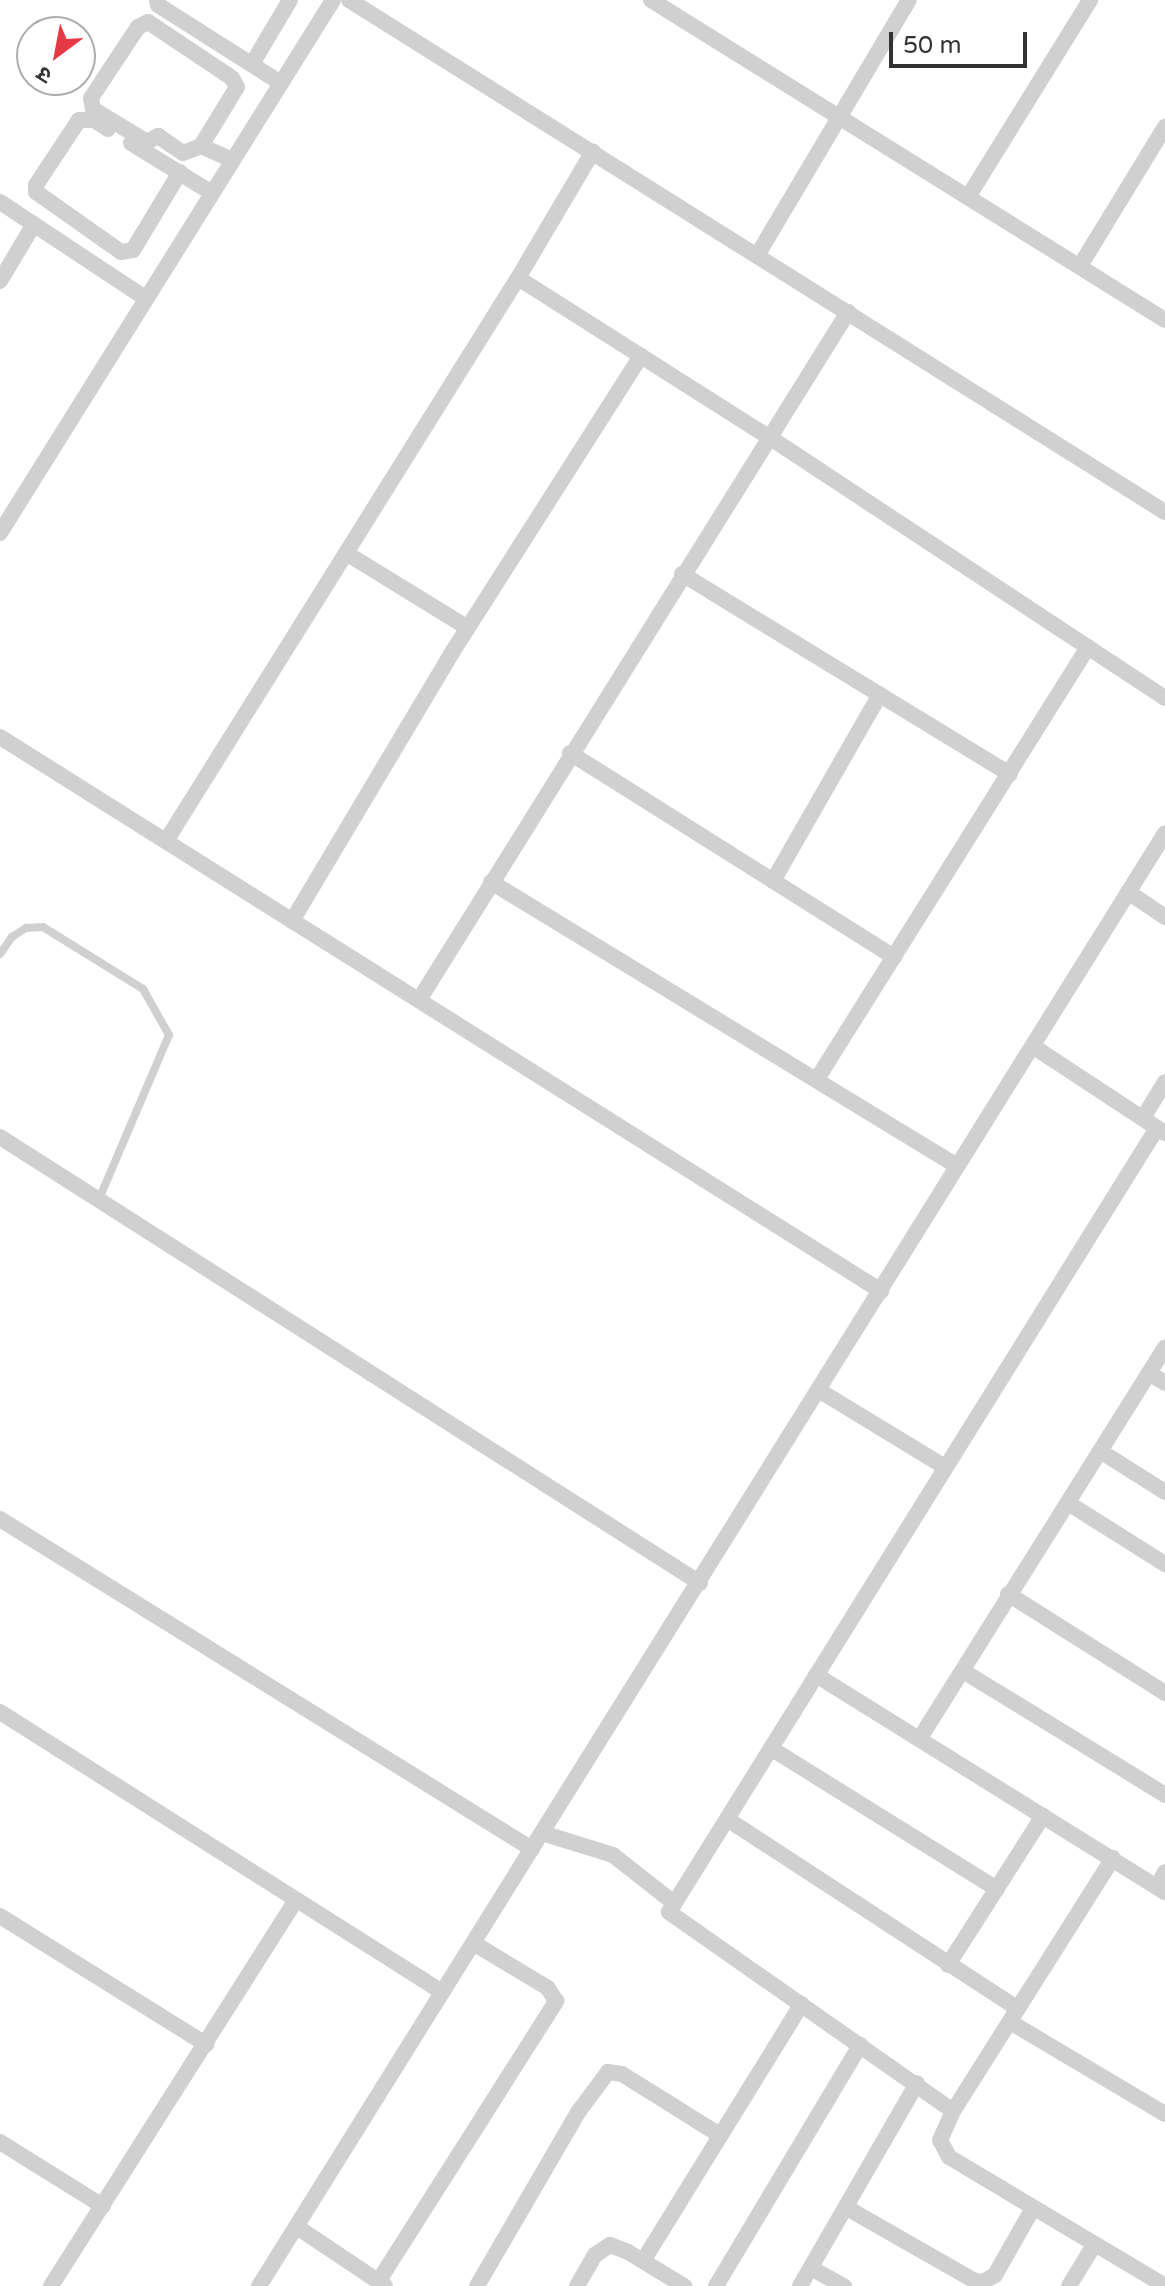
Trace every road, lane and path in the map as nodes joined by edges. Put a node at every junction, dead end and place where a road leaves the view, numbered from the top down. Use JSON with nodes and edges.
{"nodes":[{"id":1,"x":157,"y":0,"type":"edge"},
{"id":2,"x":290,"y":0,"type":"edge"},
{"id":3,"x":333,"y":0,"type":"edge"},
{"id":4,"x":349,"y":0,"type":"edge"},
{"id":5,"x":651,"y":0,"type":"edge"},
{"id":6,"x":909,"y":0,"type":"edge"},
{"id":7,"x":1090,"y":0,"type":"edge"},
{"id":8,"x":252,"y":64,"type":"junction"},
{"id":9,"x":281,"y":83,"type":"junction"},
{"id":10,"x":839,"y":116,"type":"junction"},
{"id":11,"x":1165,"y":127,"type":"edge"},
{"id":12,"x":201,"y":146,"type":"junction"},
{"id":13,"x":593,"y":151,"type":"junction"},
{"id":14,"x":232,"y":160,"type":"junction"},
{"id":15,"x":180,"y":172,"type":"junction"},
{"id":16,"x":212,"y":193,"type":"junction"},
{"id":17,"x":968,"y":197,"type":"junction"},
{"id":18,"x":0,"y":202,"type":"edge"},
{"id":19,"x":34,"y":224,"type":"junction"},
{"id":20,"x":758,"y":254,"type":"junction"},
{"id":21,"x":6,"y":257,"type":"edge"},
{"id":22,"x":1080,"y":266,"type":"junction"},
{"id":23,"x":518,"y":278,"type":"junction"},
{"id":24,"x":0,"y":281,"type":"edge"},
{"id":25,"x":145,"y":298,"type":"junction"},
{"id":26,"x":848,"y":312,"type":"junction"},
{"id":27,"x":1165,"y":320,"type":"edge"},
{"id":28,"x":641,"y":356,"type":"junction"},
{"id":29,"x":769,"y":437,"type":"junction"},
{"id":30,"x":1165,"y":512,"type":"edge"},
{"id":31,"x":0,"y":533,"type":"edge"},
{"id":32,"x":346,"y":553,"type":"junction"},
{"id":33,"x":682,"y":574,"type":"junction"},
{"id":34,"x":468,"y":628,"type":"junction"},
{"id":35,"x":1088,"y":647,"type":"junction"},
{"id":36,"x":880,"y":694,"type":"junction"},
{"id":37,"x":1165,"y":698,"type":"edge"},
{"id":38,"x":0,"y":737,"type":"edge"},
{"id":39,"x":570,"y":753,"type":"junction"},
{"id":40,"x":1010,"y":774,"type":"junction"},
{"id":41,"x":1165,"y":833,"type":"edge"},
{"id":42,"x":166,"y":841,"type":"junction"},
{"id":43,"x":773,"y":881,"type":"junction"},
{"id":44,"x":491,"y":882,"type":"junction"},
{"id":45,"x":1128,"y":892,"type":"junction"},
{"id":46,"x":1165,"y":917,"type":"edge"},
{"id":47,"x":292,"y":921,"type":"junction"},
{"id":48,"x":0,"y":954,"type":"edge"},
{"id":49,"x":894,"y":957,"type":"junction"},
{"id":50,"x":419,"y":1000,"type":"junction"},
{"id":51,"x":1034,"y":1047,"type":"junction"},
{"id":52,"x":817,"y":1079,"type":"junction"},
{"id":53,"x":1165,"y":1082,"type":"edge"},
{"id":54,"x":1143,"y":1118,"type":"junction"},
{"id":55,"x":1161,"y":1131,"type":"edge"},
{"id":56,"x":0,"y":1137,"type":"edge"},
{"id":57,"x":957,"y":1166,"type":"junction"},
{"id":58,"x":99,"y":1199,"type":"junction"},
{"id":59,"x":881,"y":1291,"type":"junction"},
{"id":60,"x":1165,"y":1348,"type":"edge"},
{"id":61,"x":1149,"y":1373,"type":"junction"},
{"id":62,"x":1165,"y":1383,"type":"edge"},
{"id":63,"x":820,"y":1391,"type":"junction"},
{"id":64,"x":1100,"y":1451,"type":"junction"},
{"id":65,"x":945,"y":1467,"type":"junction"},
{"id":66,"x":1165,"y":1492,"type":"edge"},
{"id":67,"x":1068,"y":1503,"type":"junction"},
{"id":68,"x":0,"y":1519,"type":"edge"},
{"id":69,"x":1165,"y":1564,"type":"edge"},
{"id":70,"x":700,"y":1583,"type":"junction"},
{"id":71,"x":1008,"y":1594,"type":"junction"},
{"id":72,"x":963,"y":1671,"type":"junction"},
{"id":73,"x":816,"y":1675,"type":"junction"},
{"id":74,"x":1165,"y":1693,"type":"edge"},
{"id":75,"x":0,"y":1712,"type":"edge"},
{"id":76,"x":920,"y":1738,"type":"junction"},
{"id":77,"x":772,"y":1749,"type":"junction"},
{"id":78,"x":1165,"y":1795,"type":"edge"},
{"id":79,"x":1043,"y":1816,"type":"junction"},
{"id":80,"x":727,"y":1819,"type":"junction"},
{"id":81,"x":542,"y":1833,"type":"junction"},
{"id":82,"x":532,"y":1849,"type":"junction"},
{"id":83,"x":1113,"y":1858,"type":"junction"},
{"id":84,"x":1162,"y":1883,"type":"edge"},
{"id":85,"x":997,"y":1889,"type":"junction"},
{"id":86,"x":295,"y":1901,"type":"junction"},
{"id":87,"x":674,"y":1903,"type":"junction"},
{"id":88,"x":0,"y":1916,"type":"edge"},
{"id":89,"x":473,"y":1943,"type":"junction"},
{"id":90,"x":948,"y":1965,"type":"junction"},
{"id":91,"x":442,"y":1992,"type":"junction"},
{"id":92,"x":802,"y":2004,"type":"junction"},
{"id":93,"x":1014,"y":2015,"type":"junction"},
{"id":94,"x":206,"y":2044,"type":"junction"},
{"id":95,"x":860,"y":2045,"type":"junction"},
{"id":96,"x":917,"y":2083,"type":"junction"},
{"id":97,"x":953,"y":2111,"type":"junction"},
{"id":98,"x":1165,"y":2114,"type":"edge"},
{"id":99,"x":718,"y":2134,"type":"junction"},
{"id":100,"x":0,"y":2142,"type":"edge"},
{"id":101,"x":103,"y":2206,"type":"junction"},
{"id":102,"x":847,"y":2208,"type":"junction"},
{"id":103,"x":1033,"y":2208,"type":"junction"},
{"id":104,"x":297,"y":2227,"type":"junction"},
{"id":105,"x":1094,"y":2245,"type":"junction"},
{"id":106,"x":643,"y":2261,"type":"junction"},
{"id":107,"x":811,"y":2268,"type":"junction"},
{"id":108,"x":262,"y":2281,"type":"edge"},
{"id":109,"x":381,"y":2284,"type":"edge"},
{"id":110,"x":51,"y":2286,"type":"edge"},
{"id":111,"x":280,"y":2286,"type":"edge"},
{"id":112,"x":477,"y":2286,"type":"edge"},
{"id":113,"x":577,"y":2286,"type":"edge"},
{"id":114,"x":684,"y":2286,"type":"edge"},
{"id":115,"x":716,"y":2286,"type":"edge"},
{"id":116,"x":800,"y":2286,"type":"edge"},
{"id":117,"x":844,"y":2286,"type":"edge"},
{"id":118,"x":1069,"y":2286,"type":"edge"},
{"id":119,"x":1165,"y":2286,"type":"edge"}],
"edges":[{"from":1,"to":8,"type":"street"},
{"from":2,"to":8,"type":"street"},
{"from":3,"to":9,"type":"street"},
{"from":4,"to":13,"type":"street"},
{"from":5,"to":10,"type":"street"},
{"from":6,"to":10,"type":"street"},
{"from":7,"to":17,"type":"street"},
{"from":8,"to":9,"type":"street"},
{"from":9,"to":14,"type":"street"},
{"from":10,"to":17,"type":"street"},
{"from":10,"to":20,"type":"street"},
{"from":11,"to":22,"type":"street"},
{"from":12,"to":12,"type":"street"},
{"from":12,"to":14,"type":"street"},
{"from":13,"to":20,"type":"street"},
{"from":13,"to":23,"type":"street"},
{"from":14,"to":16,"type":"street"},
{"from":15,"to":15,"type":"street"},
{"from":15,"to":16,"type":"street"},
{"from":16,"to":25,"type":"street"},
{"from":17,"to":22,"type":"street"},
{"from":18,"to":19,"type":"street"},
{"from":19,"to":21,"type":"street"},
{"from":19,"to":25,"type":"street"},
{"from":20,"to":26,"type":"street"},
{"from":21,"to":24,"type":"street"},
{"from":22,"to":27,"type":"street"},
{"from":23,"to":28,"type":"street"},
{"from":23,"to":32,"type":"street"},
{"from":25,"to":31,"type":"street"},
{"from":26,"to":29,"type":"street"},
{"from":26,"to":30,"type":"street"},
{"from":28,"to":29,"type":"street"},
{"from":28,"to":34,"type":"street"},
{"from":29,"to":33,"type":"street"},
{"from":29,"to":35,"type":"street"},
{"from":32,"to":34,"type":"street"},
{"from":32,"to":42,"type":"street"},
{"from":33,"to":36,"type":"street"},
{"from":33,"to":39,"type":"street"},
{"from":34,"to":47,"type":"street"},
{"from":35,"to":37,"type":"street"},
{"from":35,"to":40,"type":"street"},
{"from":36,"to":40,"type":"street"},
{"from":36,"to":43,"type":"street"},
{"from":38,"to":42,"type":"street"},
{"from":39,"to":43,"type":"street"},
{"from":39,"to":44,"type":"street"},
{"from":40,"to":49,"type":"street"},
{"from":41,"to":45,"type":"street"},
{"from":42,"to":47,"type":"street"},
{"from":43,"to":49,"type":"street"},
{"from":44,"to":50,"type":"street"},
{"from":44,"to":52,"type":"street"},
{"from":45,"to":46,"type":"street"},
{"from":45,"to":51,"type":"street"},
{"from":47,"to":50,"type":"street"},
{"from":48,"to":58,"type":"lane"},
{"from":49,"to":52,"type":"street"},
{"from":50,"to":59,"type":"street"},
{"from":51,"to":54,"type":"street"},
{"from":51,"to":57,"type":"street"},
{"from":52,"to":57,"type":"street"},
{"from":53,"to":54,"type":"street"},
{"from":54,"to":55,"type":"street"},
{"from":55,"to":65,"type":"street"},
{"from":56,"to":58,"type":"street"},
{"from":57,"to":59,"type":"street"},
{"from":58,"to":70,"type":"street"},
{"from":59,"to":63,"type":"street"},
{"from":60,"to":61,"type":"street"},
{"from":61,"to":62,"type":"street"},
{"from":61,"to":64,"type":"street"},
{"from":63,"to":65,"type":"street"},
{"from":63,"to":70,"type":"street"},
{"from":64,"to":66,"type":"street"},
{"from":64,"to":67,"type":"street"},
{"from":65,"to":73,"type":"street"},
{"from":67,"to":69,"type":"street"},
{"from":67,"to":71,"type":"street"},
{"from":68,"to":82,"type":"street"},
{"from":70,"to":81,"type":"street"},
{"from":71,"to":72,"type":"street"},
{"from":71,"to":74,"type":"street"},
{"from":72,"to":76,"type":"street"},
{"from":72,"to":78,"type":"street"},
{"from":73,"to":76,"type":"street"},
{"from":73,"to":77,"type":"street"},
{"from":75,"to":86,"type":"street"},
{"from":76,"to":79,"type":"street"},
{"from":77,"to":80,"type":"street"},
{"from":77,"to":85,"type":"street"},
{"from":79,"to":83,"type":"street"},
{"from":79,"to":85,"type":"street"},
{"from":80,"to":87,"type":"street"},
{"from":80,"to":90,"type":"street"},
{"from":81,"to":82,"type":"street"},
{"from":81,"to":87,"type":"street"},
{"from":82,"to":89,"type":"street"},
{"from":83,"to":84,"type":"street"},
{"from":83,"to":93,"type":"street"},
{"from":85,"to":90,"type":"street"},
{"from":86,"to":91,"type":"street"},
{"from":86,"to":94,"type":"street"},
{"from":87,"to":92,"type":"street"},
{"from":88,"to":94,"type":"street"},
{"from":89,"to":91,"type":"street"},
{"from":89,"to":109,"type":"street"},
{"from":90,"to":93,"type":"street"},
{"from":91,"to":104,"type":"street"},
{"from":92,"to":95,"type":"street"},
{"from":92,"to":99,"type":"street"},
{"from":93,"to":97,"type":"street"},
{"from":93,"to":98,"type":"street"},
{"from":94,"to":101,"type":"street"},
{"from":95,"to":96,"type":"street"},
{"from":95,"to":115,"type":"street"},
{"from":96,"to":97,"type":"street"},
{"from":96,"to":102,"type":"street"},
{"from":97,"to":103,"type":"street"},
{"from":99,"to":106,"type":"street"},
{"from":99,"to":112,"type":"street"},
{"from":100,"to":101,"type":"street"},
{"from":101,"to":110,"type":"street"},
{"from":102,"to":103,"type":"street"},
{"from":102,"to":107,"type":"street"},
{"from":103,"to":105,"type":"street"},
{"from":104,"to":108,"type":"street"},
{"from":104,"to":109,"type":"street"},
{"from":105,"to":118,"type":"street"},
{"from":105,"to":119,"type":"street"},
{"from":106,"to":113,"type":"street"},
{"from":106,"to":114,"type":"street"},
{"from":107,"to":116,"type":"street"},
{"from":107,"to":117,"type":"street"},
{"from":108,"to":111,"type":"street"}]}
